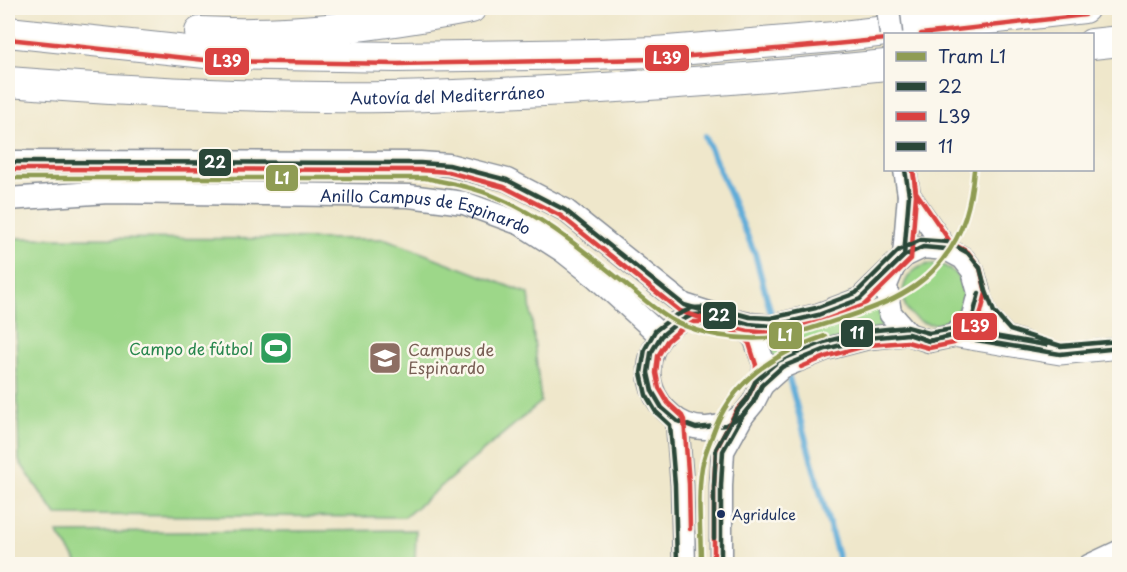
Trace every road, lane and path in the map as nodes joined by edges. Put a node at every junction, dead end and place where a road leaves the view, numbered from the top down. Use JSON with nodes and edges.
{"nodes":[{"id":1,"x":471,"y":8,"type":"edge"},
{"id":2,"x":888,"y":8,"type":"edge"},
{"id":3,"x":1084,"y":8,"type":"edge"},
{"id":4,"x":8,"y":30,"type":"edge"},
{"id":5,"x":891,"y":33,"type":"edge"},
{"id":6,"x":1119,"y":41,"type":"edge"},
{"id":7,"x":1094,"y":44,"type":"edge"},
{"id":8,"x":884,"y":65,"type":"edge"},
{"id":9,"x":8,"y":82,"type":"edge"},
{"id":10,"x":8,"y":162,"type":"edge"},
{"id":11,"x":905,"y":171,"type":"edge"},
{"id":12,"x":909,"y":195,"type":"junction"},
{"id":13,"x":8,"y":199,"type":"edge"},
{"id":14,"x":946,"y":249,"type":"junction"},
{"id":15,"x":899,"y":260,"type":"junction"},
{"id":16,"x":979,"y":293,"type":"junction"},
{"id":17,"x":722,"y":317,"type":"junction"},
{"id":18,"x":908,"y":334,"type":"junction"},
{"id":19,"x":660,"y":336,"type":"junction"},
{"id":20,"x":952,"y":336,"type":"junction"},
{"id":21,"x":1119,"y":348,"type":"edge"},
{"id":22,"x":1060,"y":354,"type":"junction"},
{"id":23,"x":762,"y":385,"type":"junction"},
{"id":24,"x":743,"y":415,"type":"junction"},
{"id":25,"x":677,"y":421,"type":"junction"},
{"id":26,"x":1119,"y":548,"type":"edge"},
{"id":27,"x":684,"y":564,"type":"edge"},
{"id":28,"x":721,"y":564,"type":"edge"},
{"id":29,"x":1088,"y":564,"type":"edge"}],
"edges":[{"from":1,"to":4,"type":"highway"},
{"from":2,"to":5,"type":"main road","bridge":true},
{"from":3,"to":4,"type":"highway"},
{"from":6,"to":7,"type":"highway"},
{"from":8,"to":9,"type":"highway","name":"Autovía del Mediterráneo"},
{"from":10,"to":17,"type":"main road","name":"Anillo Campus de Espinardo"},
{"from":11,"to":12,"type":"main road"},
{"from":12,"to":14,"type":"main road"},
{"from":12,"to":15,"type":"main road"},
{"from":13,"to":19,"type":"main road","name":"Anillo Campus de Espinardo"},
{"from":14,"to":15,"type":"main road"},
{"from":14,"to":16,"type":"main road"},
{"from":15,"to":17,"type":"main road"},
{"from":15,"to":18,"type":"main road"},
{"from":16,"to":20,"type":"main road"},
{"from":16,"to":22,"type":"street"},
{"from":17,"to":19,"type":"main road"},
{"from":17,"to":23,"type":"main road","name":"Anillo Campus de Espinardo"},
{"from":18,"to":20,"type":"main road"},
{"from":18,"to":23,"type":"main road"},
{"from":19,"to":25,"type":"main road"},
{"from":20,"to":22,"type":"street"},
{"from":21,"to":22,"type":"street"},
{"from":23,"to":24,"type":"main road"},
{"from":24,"to":25,"type":"main road"},
{"from":24,"to":28,"type":"main road"},
{"from":25,"to":27,"type":"main road"},
{"from":26,"to":29,"type":"street"}]}
